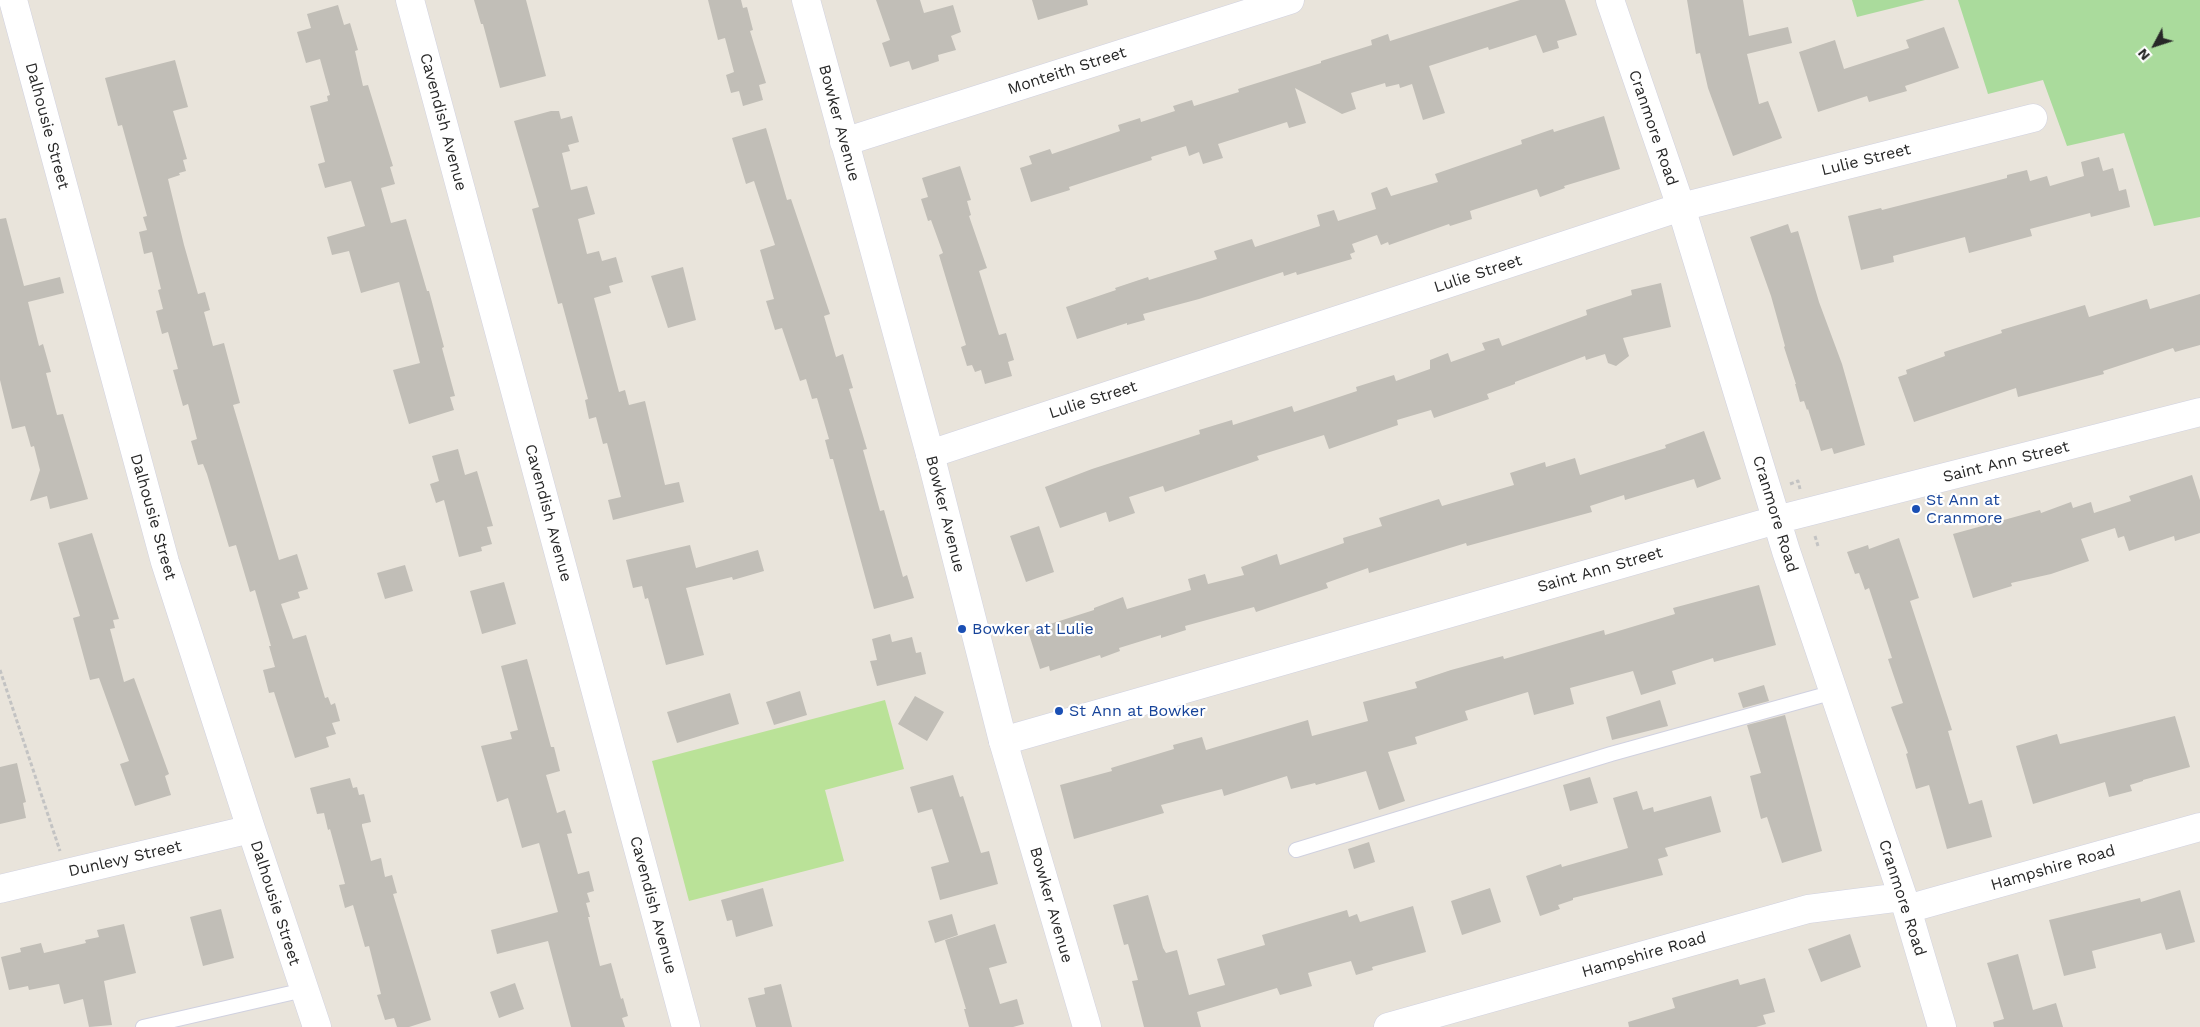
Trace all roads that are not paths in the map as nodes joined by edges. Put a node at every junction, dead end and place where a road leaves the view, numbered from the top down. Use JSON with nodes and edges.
{"nodes":[{"id":1,"x":13,"y":0,"type":"edge"},
{"id":2,"x":410,"y":0,"type":"edge"},
{"id":3,"x":806,"y":0,"type":"edge"},
{"id":4,"x":1290,"y":0,"type":"edge"},
{"id":5,"x":1610,"y":0,"type":"edge"},
{"id":6,"x":2033,"y":118,"type":"dead end"},
{"id":7,"x":844,"y":142,"type":"junction"},
{"id":8,"x":1680,"y":207,"type":"junction"},
{"id":9,"x":2200,"y":412,"type":"edge"},
{"id":10,"x":930,"y":454,"type":"junction"},
{"id":11,"x":1776,"y":520,"type":"junction"},
{"id":12,"x":1834,"y":692,"type":"junction"},
{"id":13,"x":1003,"y":741,"type":"junction"},
{"id":14,"x":2200,"y":827,"type":"edge"},
{"id":15,"x":251,"y":829,"type":"junction"},
{"id":16,"x":1296,"y":850,"type":"dead end"},
{"id":17,"x":0,"y":888,"type":"edge"},
{"id":18,"x":1904,"y":903,"type":"junction"},
{"id":19,"x":304,"y":990,"type":"junction"},
{"id":20,"x":143,"y":1027,"type":"edge"},
{"id":21,"x":317,"y":1027,"type":"edge"},
{"id":22,"x":686,"y":1027,"type":"edge"},
{"id":23,"x":1087,"y":1027,"type":"edge"},
{"id":24,"x":1388,"y":1027,"type":"edge"},
{"id":25,"x":1942,"y":1027,"type":"edge"}],
"edges":[{"from":1,"to":15,"type":"street","name":"Dalhousie Street"},
{"from":2,"to":22,"type":"street","name":"Cavendish Avenue"},
{"from":3,"to":7,"type":"street","name":"Bowker Avenue"},
{"from":4,"to":7,"type":"street","name":"Monteith Street"},
{"from":5,"to":8,"type":"street","name":"Cranmore Road"},
{"from":6,"to":8,"type":"street","name":"Lulie Street"},
{"from":7,"to":10,"type":"street","name":"Bowker Avenue"},
{"from":8,"to":10,"type":"street","name":"Lulie Street"},
{"from":8,"to":11,"type":"street","name":"Cranmore Road"},
{"from":9,"to":11,"type":"street","name":"Saint Ann Street"},
{"from":10,"to":13,"type":"street","name":"Bowker Avenue"},
{"from":11,"to":12,"type":"street","name":"Cranmore Road"},
{"from":11,"to":13,"type":"street","name":"Saint Ann Street"},
{"from":12,"to":16,"type":"lane"},
{"from":12,"to":18,"type":"street","name":"Cranmore Road"},
{"from":13,"to":23,"type":"street","name":"Bowker Avenue"},
{"from":14,"to":18,"type":"street","name":"Hampshire Road"},
{"from":15,"to":17,"type":"street","name":"Dunlevy Street"},
{"from":15,"to":19,"type":"street","name":"Dalhousie Street"},
{"from":18,"to":24,"type":"street","name":"Hampshire Road"},
{"from":18,"to":25,"type":"street","name":"Cranmore Road"},
{"from":19,"to":20,"type":"lane"},
{"from":19,"to":21,"type":"street","name":"Dalhousie Street"}]}
